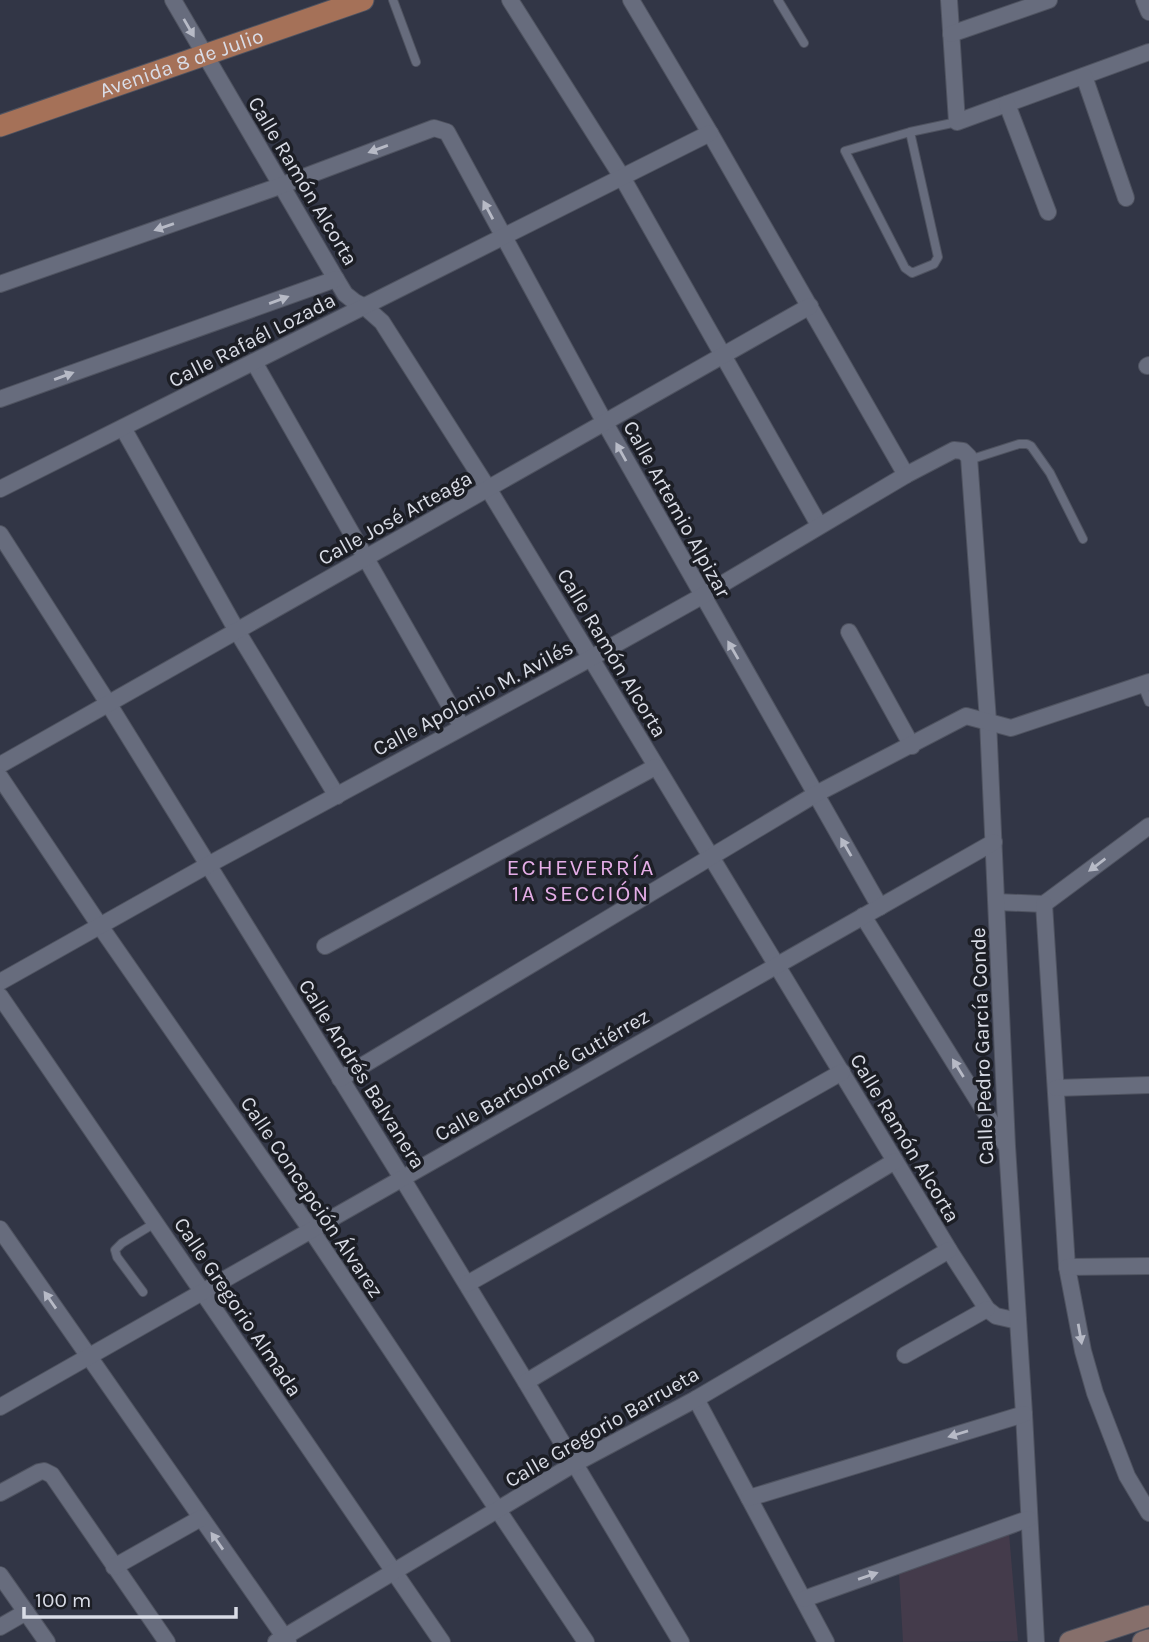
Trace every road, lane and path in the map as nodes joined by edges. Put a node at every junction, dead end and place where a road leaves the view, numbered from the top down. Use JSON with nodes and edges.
{"nodes":[{"id":1,"x":173,"y":0,"type":"edge"},
{"id":2,"x":363,"y":0,"type":"edge"},
{"id":3,"x":394,"y":0,"type":"edge"},
{"id":4,"x":510,"y":0,"type":"edge"},
{"id":5,"x":631,"y":0,"type":"edge"},
{"id":6,"x":778,"y":0,"type":"edge"},
{"id":7,"x":949,"y":0,"type":"edge"},
{"id":8,"x":1049,"y":0,"type":"edge"},
{"id":9,"x":1144,"y":0,"type":"edge"},
{"id":10,"x":1149,"y":12,"type":"edge"},
{"id":11,"x":951,"y":34,"type":"junction"},
{"id":12,"x":804,"y":43,"type":"dead end"},
{"id":13,"x":1149,"y":52,"type":"edge"},
{"id":14,"x":205,"y":55,"type":"junction"},
{"id":15,"x":416,"y":62,"type":"dead end"},
{"id":16,"x":1084,"y":76,"type":"junction"},
{"id":17,"x":1007,"y":104,"type":"junction"},
{"id":18,"x":957,"y":122,"type":"junction"},
{"id":19,"x":0,"y":127,"type":"edge"},
{"id":20,"x":910,"y":132,"type":"junction"},
{"id":21,"x":710,"y":133,"type":"junction"},
{"id":22,"x":622,"y":177,"type":"junction"},
{"id":23,"x":281,"y":186,"type":"junction"},
{"id":24,"x":1126,"y":198,"type":"dead end"},
{"id":25,"x":1048,"y":212,"type":"dead end"},
{"id":26,"x":503,"y":237,"type":"junction"},
{"id":27,"x":336,"y":279,"type":"junction"},
{"id":28,"x":0,"y":284,"type":"edge"},
{"id":29,"x":810,"y":306,"type":"junction"},
{"id":30,"x":365,"y":307,"type":"junction"},
{"id":31,"x":723,"y":355,"type":"junction"},
{"id":32,"x":254,"y":362,"type":"junction"},
{"id":33,"x":0,"y":399,"type":"edge"},
{"id":34,"x":605,"y":423,"type":"junction"},
{"id":35,"x":123,"y":428,"type":"junction"},
{"id":36,"x":966,"y":455,"type":"junction"},
{"id":37,"x":906,"y":475,"type":"junction"},
{"id":38,"x":0,"y":489,"type":"edge"},
{"id":39,"x":489,"y":489,"type":"junction"},
{"id":40,"x":819,"y":525,"type":"junction"},
{"id":41,"x":0,"y":534,"type":"edge"},
{"id":42,"x":1083,"y":540,"type":"dead end"},
{"id":43,"x":366,"y":558,"type":"junction"},
{"id":44,"x":702,"y":596,"type":"junction"},
{"id":45,"x":237,"y":631,"type":"junction"},
{"id":46,"x":849,"y":632,"type":"dead end"},
{"id":47,"x":591,"y":658,"type":"junction"},
{"id":48,"x":1145,"y":683,"type":"edge"},
{"id":49,"x":1149,"y":702,"type":"edge"},
{"id":50,"x":108,"y":703,"type":"junction"},
{"id":51,"x":988,"y":721,"type":"junction"},
{"id":52,"x":462,"y":727,"type":"junction"},
{"id":53,"x":912,"y":746,"type":"junction"},
{"id":54,"x":0,"y":765,"type":"edge"},
{"id":55,"x":655,"y":767,"type":"junction"},
{"id":56,"x":0,"y":777,"type":"edge"},
{"id":57,"x":816,"y":794,"type":"junction"},
{"id":58,"x":337,"y":796,"type":"junction"},
{"id":59,"x":1149,"y":826,"type":"edge"},
{"id":60,"x":994,"y":842,"type":"junction"},
{"id":61,"x":710,"y":856,"type":"junction"},
{"id":62,"x":208,"y":865,"type":"junction"},
{"id":63,"x":997,"y":902,"type":"junction"},
{"id":64,"x":1044,"y":904,"type":"junction"},
{"id":65,"x":880,"y":907,"type":"junction"},
{"id":66,"x":863,"y":916,"type":"junction"},
{"id":67,"x":100,"y":926,"type":"junction"},
{"id":68,"x":325,"y":946,"type":"dead end"},
{"id":69,"x":776,"y":966,"type":"junction"},
{"id":70,"x":0,"y":982,"type":"edge"},
{"id":71,"x":0,"y":996,"type":"edge"},
{"id":72,"x":842,"y":1072,"type":"junction"},
{"id":73,"x":340,"y":1079,"type":"junction"},
{"id":74,"x":1149,"y":1085,"type":"edge"},
{"id":75,"x":1056,"y":1088,"type":"junction"},
{"id":76,"x":1007,"y":1146,"type":"junction"},
{"id":77,"x":895,"y":1161,"type":"junction"},
{"id":78,"x":402,"y":1178,"type":"junction"},
{"id":79,"x":155,"y":1223,"type":"junction"},
{"id":80,"x":0,"y":1228,"type":"edge"},
{"id":81,"x":311,"y":1230,"type":"junction"},
{"id":82,"x":948,"y":1250,"type":"junction"},
{"id":83,"x":1149,"y":1266,"type":"edge"},
{"id":84,"x":1068,"y":1267,"type":"junction"},
{"id":85,"x":467,"y":1284,"type":"junction"},
{"id":86,"x":143,"y":1292,"type":"dead end"},
{"id":87,"x":203,"y":1292,"type":"junction"},
{"id":88,"x":987,"y":1308,"type":"junction"},
{"id":89,"x":1018,"y":1321,"type":"junction"},
{"id":90,"x":905,"y":1355,"type":"dead end"},
{"id":91,"x":90,"y":1356,"type":"junction"},
{"id":92,"x":526,"y":1381,"type":"junction"},
{"id":93,"x":696,"y":1399,"type":"junction"},
{"id":94,"x":0,"y":1407,"type":"edge"},
{"id":95,"x":1024,"y":1414,"type":"junction"},
{"id":96,"x":575,"y":1464,"type":"junction"},
{"id":97,"x":1,"y":1491,"type":"edge"},
{"id":98,"x":749,"y":1498,"type":"junction"},
{"id":99,"x":498,"y":1510,"type":"junction"},
{"id":100,"x":1149,"y":1513,"type":"edge"},
{"id":101,"x":201,"y":1518,"type":"junction"},
{"id":102,"x":1028,"y":1520,"type":"junction"},
{"id":103,"x":114,"y":1567,"type":"junction"},
{"id":104,"x":393,"y":1572,"type":"junction"},
{"id":105,"x":0,"y":1575,"type":"edge"},
{"id":106,"x":804,"y":1599,"type":"junction"},
{"id":107,"x":26,"y":1612,"type":"junction"},
{"id":108,"x":1149,"y":1616,"type":"edge"},
{"id":109,"x":0,"y":1627,"type":"edge"},
{"id":110,"x":1149,"y":1640,"type":"edge"},
{"id":111,"x":283,"y":1641,"type":"edge"},
{"id":112,"x":47,"y":1642,"type":"edge"},
{"id":113,"x":166,"y":1642,"type":"edge"},
{"id":114,"x":442,"y":1642,"type":"edge"},
{"id":115,"x":586,"y":1642,"type":"edge"},
{"id":116,"x":681,"y":1642,"type":"edge"},
{"id":117,"x":827,"y":1642,"type":"edge"},
{"id":118,"x":1036,"y":1642,"type":"edge"},
{"id":119,"x":1070,"y":1642,"type":"edge"},
{"id":120,"x":1143,"y":1642,"type":"edge"}],
"edges":[{"from":1,"to":14,"type":"street","name":"Calle Ramón Alcorta","one_way":true},
{"from":2,"to":14,"type":"main road","name":"Avenida 8 de Julio"},
{"from":3,"to":15,"type":"lane"},
{"from":4,"to":22,"type":"street"},
{"from":5,"to":21,"type":"street"},
{"from":6,"to":12,"type":"lane"},
{"from":7,"to":11,"type":"street"},
{"from":8,"to":11,"type":"street"},
{"from":9,"to":10,"type":"street"},
{"from":11,"to":18,"type":"street"},
{"from":13,"to":16,"type":"street"},
{"from":14,"to":19,"type":"main road","name":"Avenida 8 de Julio"},
{"from":14,"to":23,"type":"street","name":"Calle Ramón Alcorta"},
{"from":16,"to":17,"type":"street"},
{"from":16,"to":24,"type":"street"},
{"from":17,"to":18,"type":"street"},
{"from":17,"to":25,"type":"street"},
{"from":18,"to":20,"type":"lane"},
{"from":20,"to":20,"type":"lane"},
{"from":21,"to":22,"type":"street","name":"Calle Rafaél Lozada"},
{"from":21,"to":29,"type":"street"},
{"from":22,"to":26,"type":"street","name":"Calle Rafaél Lozada"},
{"from":22,"to":31,"type":"street"},
{"from":26,"to":23,"type":"street","name":"Calle Artemio Alpizar","one_way":true},
{"from":23,"to":27,"type":"street","name":"Calle Ramón Alcorta"},
{"from":23,"to":28,"type":"street","one_way":true},
{"from":26,"to":30,"type":"street","name":"Calle Rafaél Lozada"},
{"from":26,"to":34,"type":"street","name":"Calle Artemio Alpizar"},
{"from":27,"to":30,"type":"street","name":"Calle Ramón Alcorta"},
{"from":33,"to":27,"type":"street","one_way":true},
{"from":29,"to":31,"type":"street","name":"Calle José Arteaga"},
{"from":29,"to":37,"type":"street"},
{"from":30,"to":32,"type":"street","name":"Calle Rafaél Lozada"},
{"from":30,"to":39,"type":"street","name":"Calle Ramón Alcorta"},
{"from":31,"to":34,"type":"street","name":"Calle José Arteaga"},
{"from":31,"to":40,"type":"street"},
{"from":32,"to":35,"type":"street","name":"Calle Rafaél Lozada"},
{"from":32,"to":43,"type":"street"},
{"from":34,"to":39,"type":"street","name":"Calle José Arteaga"},
{"from":44,"to":34,"type":"street","name":"Calle Artemio Alpizar","one_way":true},
{"from":35,"to":38,"type":"street","name":"Calle Rafaél Lozada"},
{"from":35,"to":45,"type":"street"},
{"from":36,"to":37,"type":"street","name":"Calle Apolonio M. Avilés"},
{"from":36,"to":42,"type":"lane"},
{"from":36,"to":51,"type":"street","name":"Calle Pedro García Conde"},
{"from":37,"to":40,"type":"street","name":"Calle Apolonio M. Avilés"},
{"from":39,"to":43,"type":"street","name":"Calle José Arteaga"},
{"from":39,"to":47,"type":"street","name":"Calle Ramón Alcorta"},
{"from":40,"to":44,"type":"street","name":"Calle Apolonio M. Avilés"},
{"from":41,"to":50,"type":"street","name":"Calle Andrés Balvanera"},
{"from":43,"to":45,"type":"street","name":"Calle José Arteaga"},
{"from":43,"to":52,"type":"street"},
{"from":44,"to":47,"type":"street","name":"Calle Apolonio M. Avilés"},
{"from":57,"to":44,"type":"street","name":"Calle Artemio Alpizar","one_way":true},
{"from":45,"to":50,"type":"street","name":"Calle José Arteaga"},
{"from":45,"to":58,"type":"street"},
{"from":46,"to":53,"type":"street"},
{"from":47,"to":52,"type":"street","name":"Calle Apolonio M. Avilés"},
{"from":47,"to":55,"type":"street","name":"Calle Ramón Alcorta"},
{"from":48,"to":49,"type":"lane"},
{"from":48,"to":51,"type":"street"},
{"from":50,"to":54,"type":"street","name":"Calle José Arteaga"},
{"from":50,"to":62,"type":"street","name":"Calle Andrés Balvanera"},
{"from":51,"to":53,"type":"street"},
{"from":51,"to":60,"type":"street","name":"Calle Pedro García Conde"},
{"from":52,"to":58,"type":"street","name":"Calle Apolonio M. Avilés"},
{"from":53,"to":57,"type":"street"},
{"from":55,"to":61,"type":"street","name":"Calle Ramón Alcorta"},
{"from":55,"to":68,"type":"street"},
{"from":56,"to":67,"type":"street","name":"Calle Concepción Álvarez"},
{"from":57,"to":61,"type":"street"},
{"from":65,"to":57,"type":"street","name":"Calle Artemio Alpizar","one_way":true},
{"from":58,"to":62,"type":"street","name":"Calle Apolonio M. Avilés"},
{"from":59,"to":64,"type":"street","one_way":true},
{"from":60,"to":63,"type":"street","name":"Calle Pedro García Conde"},
{"from":60,"to":65,"type":"street","name":"Calle Bartolomé Gutiérrez"},
{"from":61,"to":69,"type":"street","name":"Calle Ramón Alcorta"},
{"from":61,"to":73,"type":"street"},
{"from":62,"to":67,"type":"street","name":"Calle Apolonio M. Avilés"},
{"from":62,"to":73,"type":"street","name":"Calle Andrés Balvanera"},
{"from":63,"to":64,"type":"street"},
{"from":63,"to":76,"type":"street","name":"Calle Pedro García Conde"},
{"from":64,"to":75,"type":"street"},
{"from":65,"to":66,"type":"street","name":"Calle Bartolomé Gutiérrez"},
{"from":66,"to":69,"type":"street","name":"Calle Bartolomé Gutiérrez"},
{"from":76,"to":66,"type":"street","one_way":true},
{"from":67,"to":70,"type":"street","name":"Calle Apolonio M. Avilés"},
{"from":67,"to":81,"type":"street","name":"Calle Concepción Álvarez"},
{"from":69,"to":72,"type":"street","name":"Calle Ramón Alcorta"},
{"from":69,"to":78,"type":"street","name":"Calle Bartolomé Gutiérrez"},
{"from":71,"to":79,"type":"street","name":"Calle Gregorio Almada"},
{"from":72,"to":77,"type":"street","name":"Calle Ramón Alcorta"},
{"from":72,"to":85,"type":"street"},
{"from":73,"to":78,"type":"street","name":"Calle Andrés Balvanera"},
{"from":74,"to":75,"type":"street"},
{"from":75,"to":84,"type":"street"},
{"from":76,"to":89,"type":"street","name":"Calle Pedro García Conde"},
{"from":77,"to":82,"type":"street","name":"Calle Ramón Alcorta"},
{"from":77,"to":92,"type":"street"},
{"from":78,"to":81,"type":"street","name":"Calle Bartolomé Gutiérrez"},
{"from":78,"to":85,"type":"street","name":"Calle Andrés Balvanera"},
{"from":79,"to":86,"type":"lane"},
{"from":79,"to":87,"type":"street","name":"Calle Gregorio Almada"},
{"from":91,"to":80,"type":"street","one_way":true},
{"from":81,"to":87,"type":"street","name":"Calle Bartolomé Gutiérrez"},
{"from":81,"to":99,"type":"street","name":"Calle Concepción Álvarez"},
{"from":82,"to":88,"type":"street","name":"Calle Ramón Alcorta"},
{"from":82,"to":93,"type":"street","name":"Calle Gregorio Barrueta"},
{"from":83,"to":84,"type":"street"},
{"from":84,"to":100,"type":"street","one_way":true},
{"from":85,"to":92,"type":"street","name":"Calle Andrés Balvanera"},
{"from":87,"to":91,"type":"street","name":"Calle Bartolomé Gutiérrez"},
{"from":87,"to":104,"type":"street","name":"Calle Gregorio Almada"},
{"from":88,"to":89,"type":"street"},
{"from":88,"to":90,"type":"street"},
{"from":89,"to":95,"type":"street","name":"Calle Pedro García Conde"},
{"from":91,"to":94,"type":"street","name":"Calle Bartolomé Gutiérrez"},
{"from":91,"to":101,"type":"street"},
{"from":92,"to":96,"type":"street","name":"Calle Andrés Balvanera"},
{"from":93,"to":96,"type":"street","name":"Calle Gregorio Barrueta"},
{"from":93,"to":98,"type":"street"},
{"from":95,"to":98,"type":"street","one_way":true},
{"from":95,"to":102,"type":"street","name":"Calle Pedro García Conde"},
{"from":96,"to":99,"type":"street","name":"Calle Gregorio Barrueta"},
{"from":96,"to":116,"type":"street","name":"Calle Andrés Balvanera"},
{"from":97,"to":103,"type":"street"},
{"from":98,"to":106,"type":"street"},
{"from":99,"to":104,"type":"street","name":"Calle Gregorio Barrueta"},
{"from":99,"to":115,"type":"street","name":"Calle Concepción Álvarez"},
{"from":101,"to":103,"type":"street"},
{"from":111,"to":101,"type":"street","one_way":true},
{"from":106,"to":102,"type":"street","one_way":true},
{"from":102,"to":118,"type":"street","name":"Calle Pedro García Conde"},
{"from":103,"to":113,"type":"street"},
{"from":104,"to":111,"type":"street","name":"Calle Gregorio Barrueta"},
{"from":104,"to":114,"type":"street","name":"Calle Gregorio Almada"},
{"from":105,"to":107,"type":"street"},
{"from":106,"to":117,"type":"street"},
{"from":107,"to":109,"type":"street"},
{"from":107,"to":112,"type":"street"},
{"from":108,"to":119,"type":"street"},
{"from":110,"to":120,"type":"street"}]}
